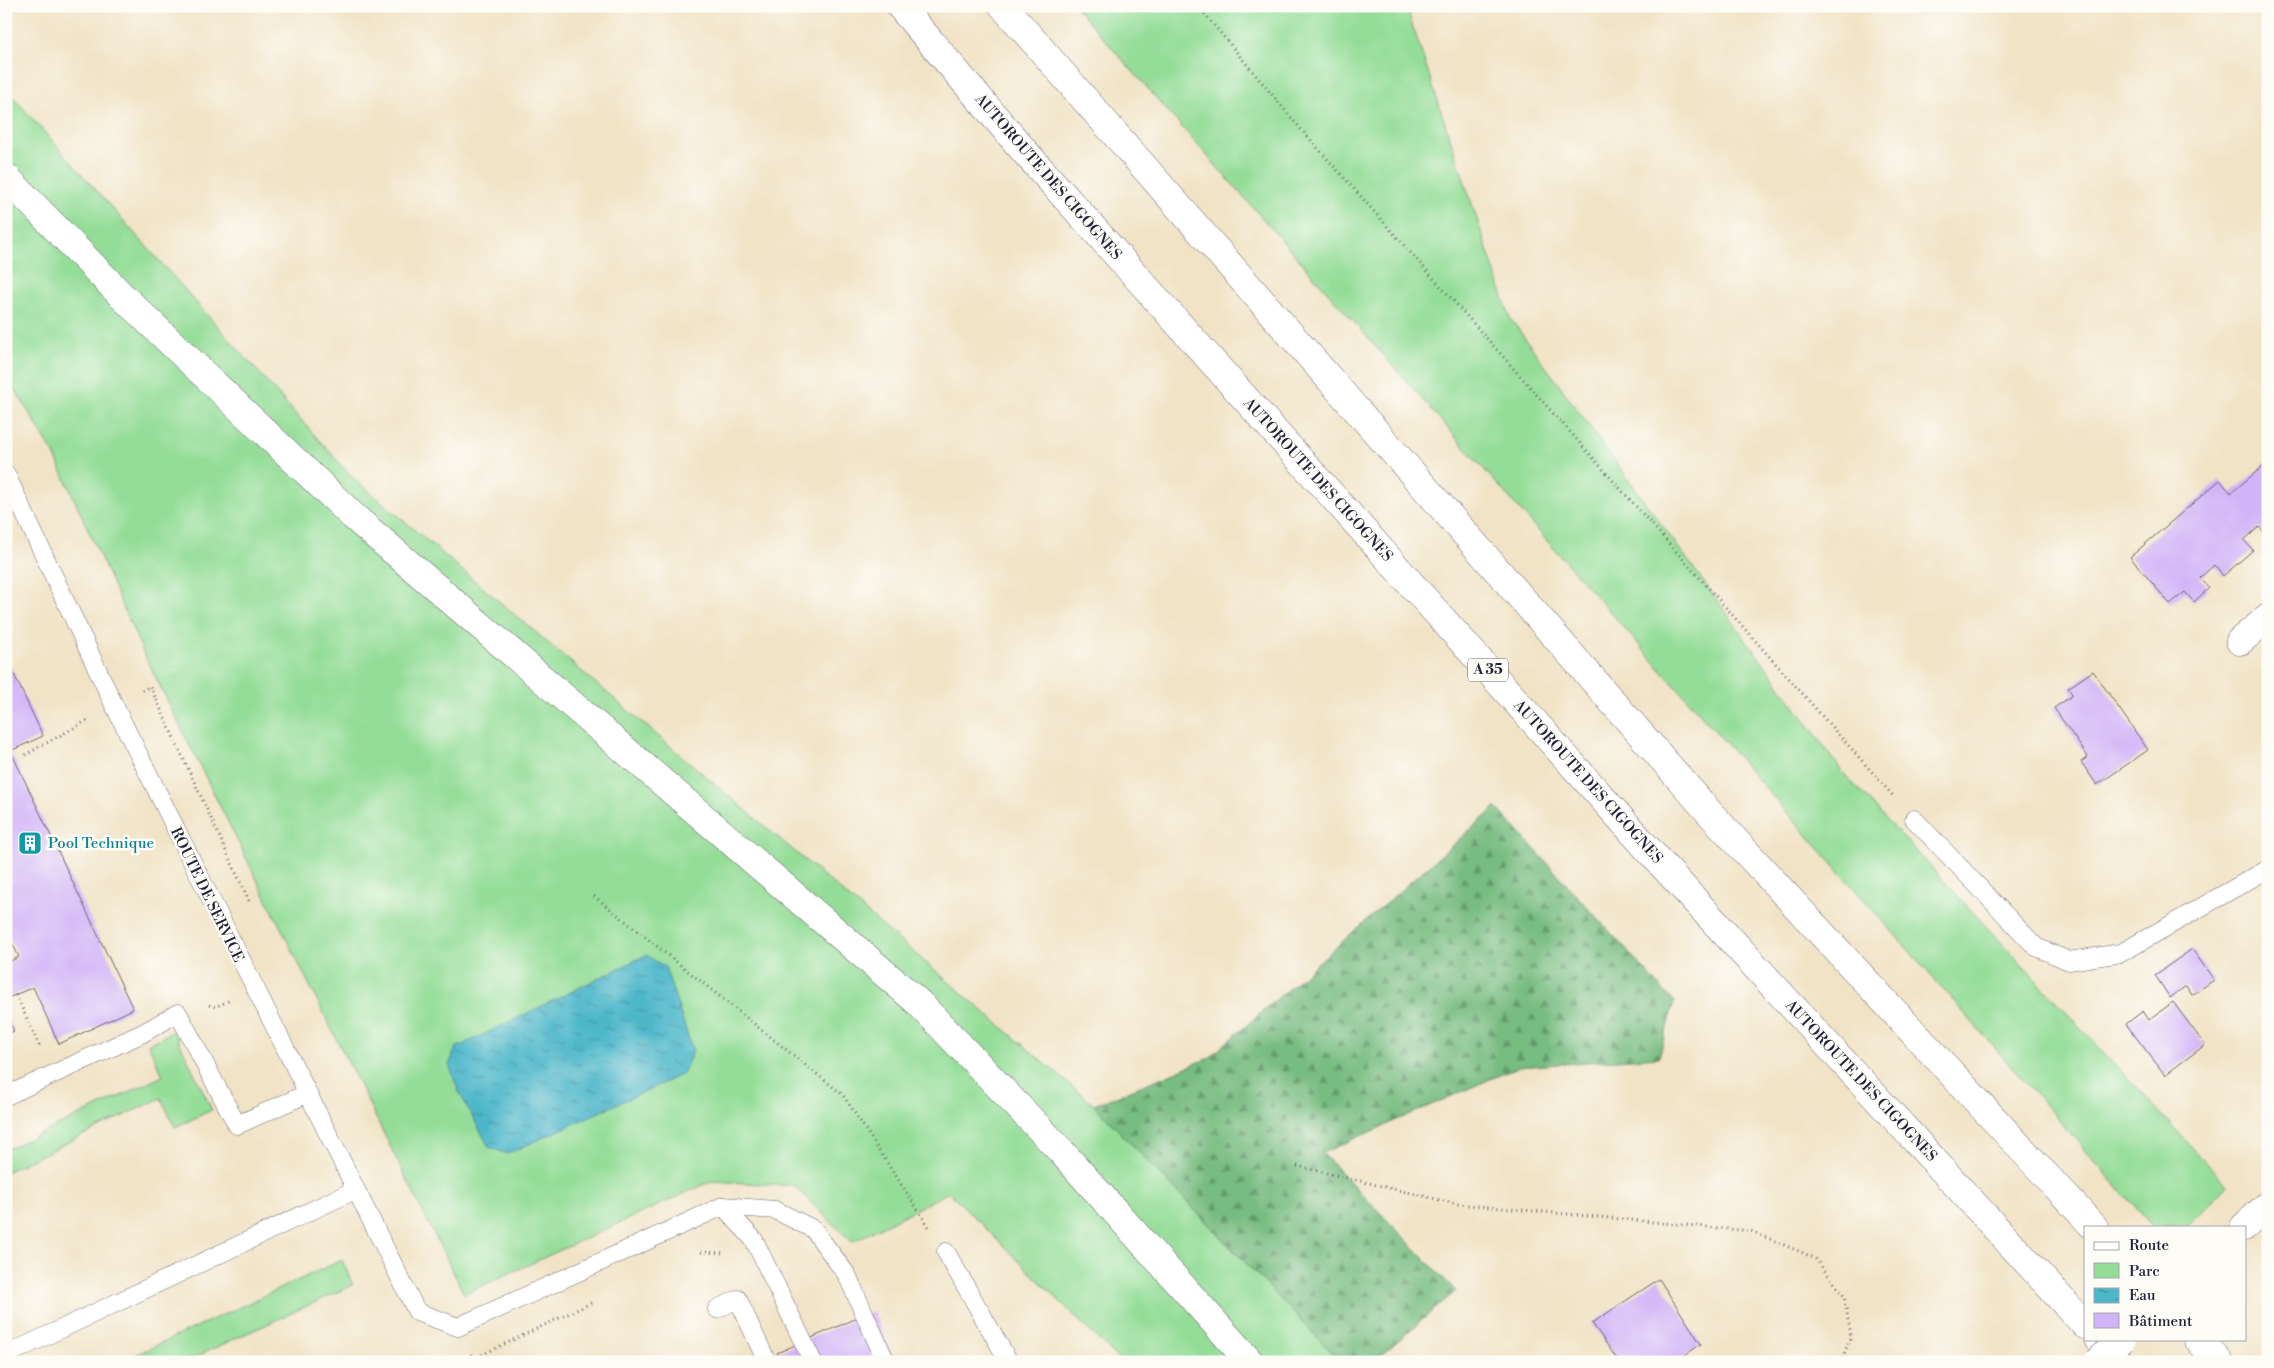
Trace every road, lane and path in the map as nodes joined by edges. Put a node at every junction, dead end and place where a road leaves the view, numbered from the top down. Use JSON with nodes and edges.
{"nodes":[{"id":1,"x":900,"y":6,"type":"edge"},
{"id":2,"x":1003,"y":6,"type":"edge"},
{"id":3,"x":1198,"y":6,"type":"edge"},
{"id":4,"x":6,"y":177,"type":"edge"},
{"id":5,"x":6,"y":474,"type":"edge"},
{"id":6,"x":2268,"y":618,"type":"edge"},
{"id":7,"x":2240,"y":641,"type":"dead end"},
{"id":8,"x":1914,"y":819,"type":"joint"},
{"id":9,"x":2268,"y":870,"type":"edge"},
{"id":10,"x":594,"y":896,"type":"dead end"},
{"id":11,"x":306,"y":1094,"type":"junction"},
{"id":12,"x":6,"y":1096,"type":"edge"},
{"id":13,"x":1297,"y":1166,"type":"dead end"},
{"id":14,"x":355,"y":1190,"type":"junction"},
{"id":15,"x":723,"y":1206,"type":"junction"},
{"id":16,"x":2093,"y":1226,"type":"edge"},
{"id":17,"x":946,"y":1252,"type":"joint"},
{"id":18,"x":716,"y":1309,"type":"dead end"},
{"id":19,"x":2084,"y":1324,"type":"edge"},
{"id":20,"x":2100,"y":1340,"type":"edge"},
{"id":21,"x":2121,"y":1340,"type":"edge"},
{"id":22,"x":2199,"y":1340,"type":"edge"},
{"id":23,"x":6,"y":1355,"type":"edge"},
{"id":24,"x":767,"y":1362,"type":"edge"},
{"id":25,"x":813,"y":1362,"type":"edge"},
{"id":26,"x":886,"y":1362,"type":"edge"},
{"id":27,"x":1009,"y":1362,"type":"edge"},
{"id":28,"x":1250,"y":1362,"type":"edge"},
{"id":29,"x":1841,"y":1362,"type":"edge"},
{"id":30,"x":2098,"y":1362,"type":"edge"},
{"id":31,"x":2119,"y":1362,"type":"edge"},
{"id":32,"x":2219,"y":1362,"type":"edge"}],
"edges":[{"from":1,"to":19,"type":"main road","name":"AUTOROUTE DES CIGOGNES","number":"A 35"},
{"from":2,"to":16,"type":"main road"},
{"from":3,"to":8,"type":"path"},
{"from":4,"to":28,"type":"main road"},
{"from":5,"to":11,"type":"lane","name":"ROUTE DE SERVICE"},
{"from":6,"to":7,"type":"main road"},
{"from":8,"to":9,"type":"lane"},
{"from":10,"to":17,"type":"path"},
{"from":11,"to":12,"type":"lane"},
{"from":11,"to":14,"type":"lane","name":"ROUTE DE SERVICE"},
{"from":13,"to":29,"type":"path"},
{"from":14,"to":15,"type":"lane","name":"ROUTE DE SERVICE"},
{"from":14,"to":23,"type":"lane"},
{"from":15,"to":25,"type":"lane"},
{"from":15,"to":26,"type":"lane"},
{"from":17,"to":27,"type":"lane"},
{"from":18,"to":24,"type":"lane"},
{"from":20,"to":31,"type":"main road"},
{"from":21,"to":30,"type":"main road","bridge":true},
{"from":22,"to":32,"type":"main road"}]}
